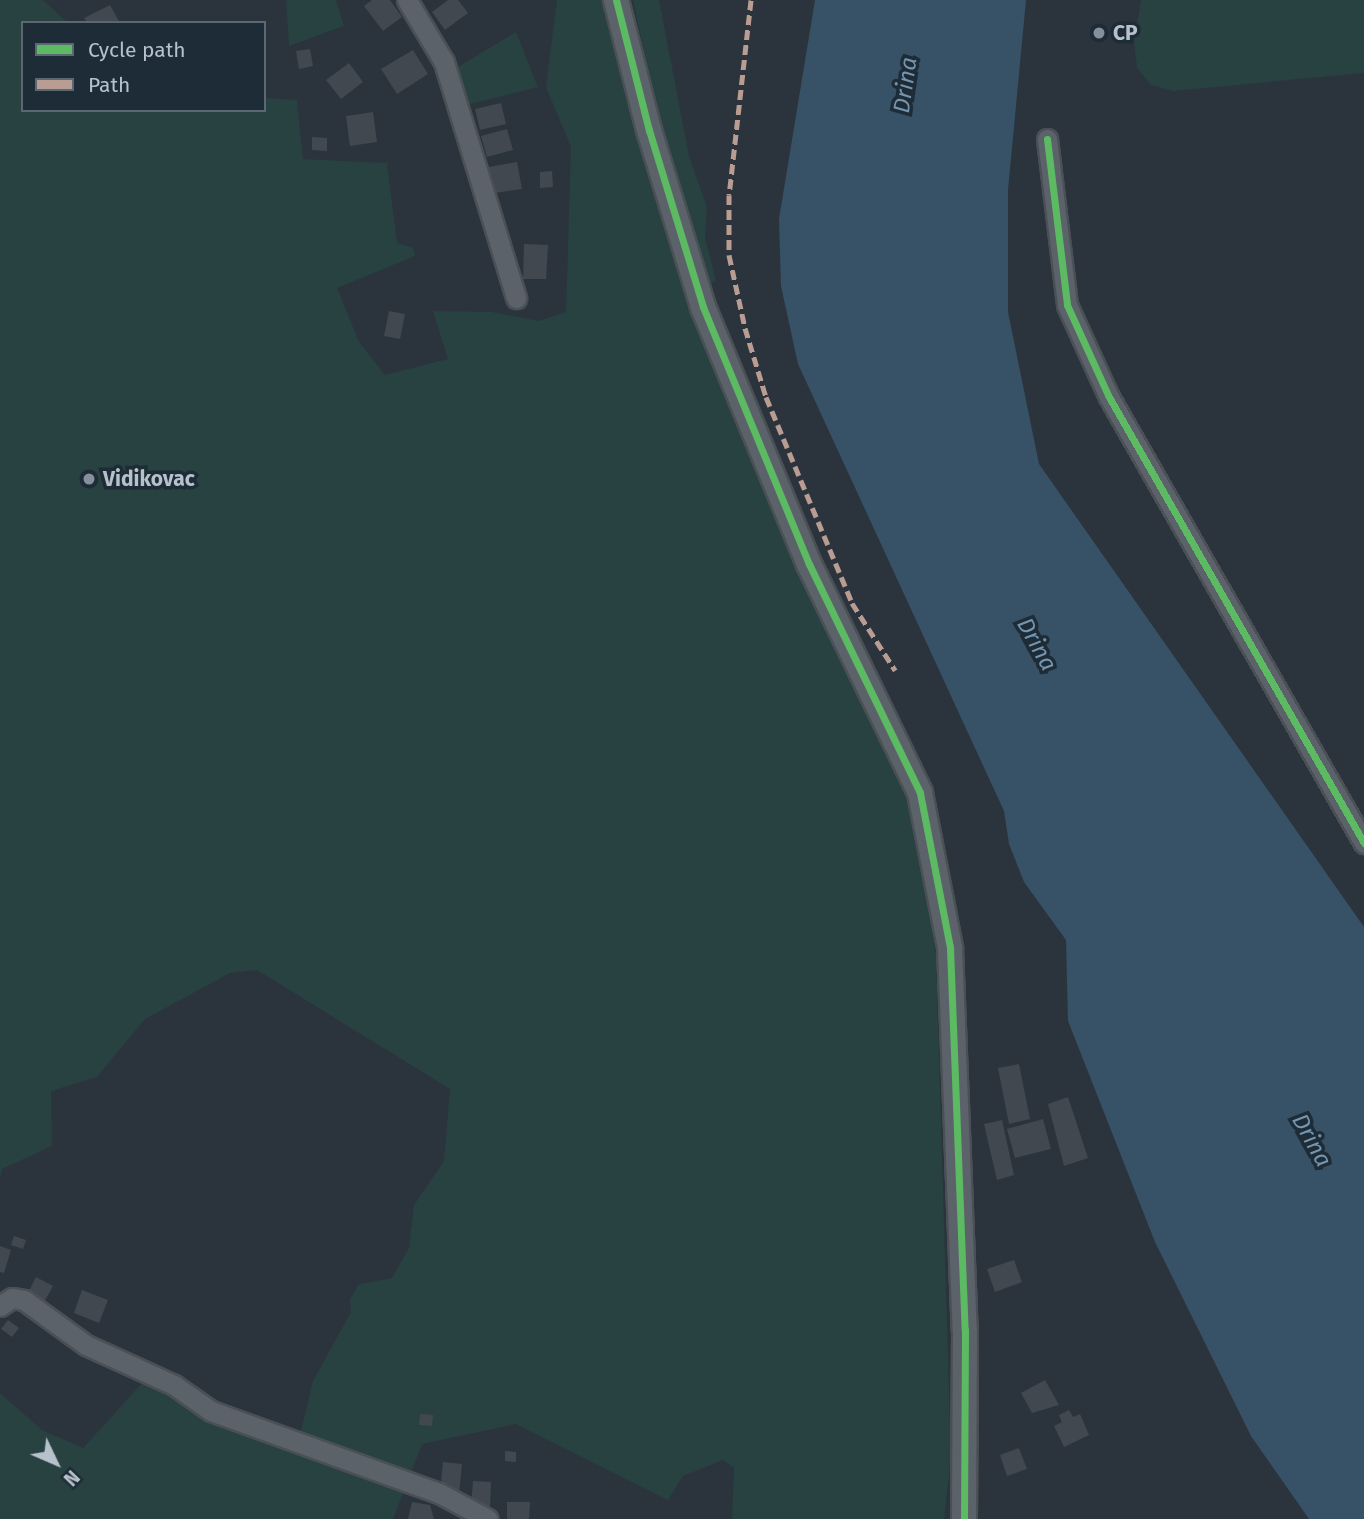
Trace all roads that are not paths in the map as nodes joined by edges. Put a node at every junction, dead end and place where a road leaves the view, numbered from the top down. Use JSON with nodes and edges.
{"nodes":[{"id":1,"x":407,"y":0,"type":"edge"},
{"id":2,"x":617,"y":0,"type":"edge"},
{"id":3,"x":1047,"y":139,"type":"dead end"},
{"id":4,"x":516,"y":298,"type":"dead end"},
{"id":5,"x":1364,"y":843,"type":"edge"},
{"id":6,"x":0,"y":1306,"type":"edge"},
{"id":7,"x":488,"y":1519,"type":"edge"},
{"id":8,"x":964,"y":1519,"type":"edge"}],
"edges":[{"from":1,"to":4,"type":"street"},
{"from":2,"to":8,"type":"street"},
{"from":3,"to":5,"type":"street"},
{"from":6,"to":7,"type":"street"}]}
